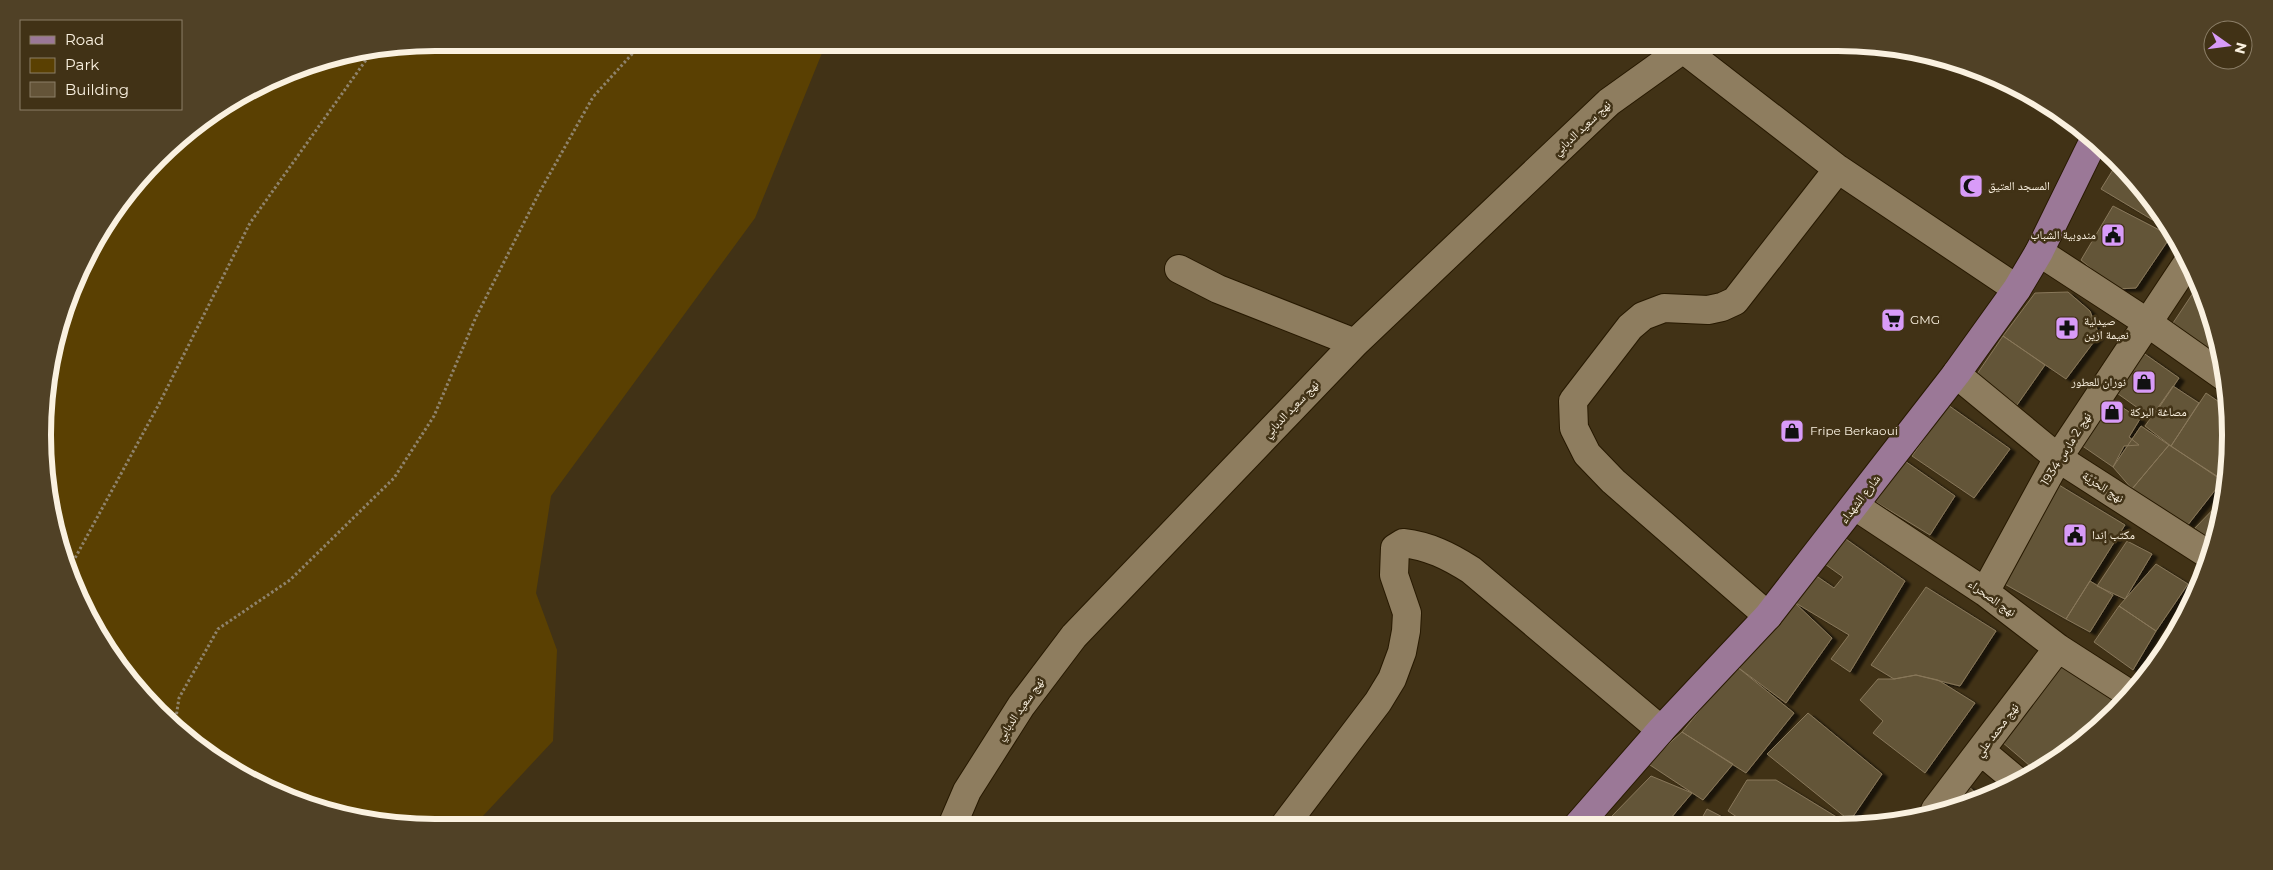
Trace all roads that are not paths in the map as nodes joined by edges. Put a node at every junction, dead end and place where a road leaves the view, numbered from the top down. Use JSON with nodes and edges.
{"nodes":[{"id":1,"x":1678,"y":51,"type":"edge"},
{"id":2,"x":1691,"y":51,"type":"edge"},
{"id":3,"x":2091,"y":146,"type":"edge"},
{"id":4,"x":1838,"y":169,"type":"junction"},
{"id":5,"x":2039,"y":252,"type":"junction"},
{"id":6,"x":1179,"y":269,"type":"dead end"},
{"id":7,"x":2184,"y":269,"type":"edge"},
{"id":8,"x":2017,"y":289,"type":"junction"},
{"id":9,"x":2148,"y":323,"type":"junction"},
{"id":10,"x":1355,"y":343,"type":"junction"},
{"id":11,"x":2216,"y":371,"type":"edge"},
{"id":12,"x":1956,"y":374,"type":"junction"},
{"id":13,"x":2058,"y":458,"type":"junction"},
{"id":14,"x":1855,"y":506,"type":"junction"},
{"id":15,"x":2203,"y":551,"type":"edge"},
{"id":16,"x":1984,"y":592,"type":"junction"},
{"id":17,"x":1768,"y":616,"type":"junction"},
{"id":18,"x":2058,"y":648,"type":"junction"},
{"id":19,"x":2124,"y":691,"type":"edge"},
{"id":20,"x":1661,"y":730,"type":"junction"},
{"id":21,"x":1981,"y":751,"type":"junction"},
{"id":22,"x":2012,"y":777,"type":"edge"},
{"id":23,"x":1939,"y":805,"type":"edge"},
{"id":24,"x":955,"y":819,"type":"edge"},
{"id":25,"x":1289,"y":819,"type":"edge"},
{"id":26,"x":1583,"y":819,"type":"edge"}],
"edges":[{"from":1,"to":10,"type":"street","name":"نهج سعيد الدبابي"},
{"from":2,"to":4,"type":"street"},
{"from":3,"to":5,"type":"main road","name":"شارع الشهداء"},
{"from":4,"to":8,"type":"street"},
{"from":4,"to":17,"type":"street"},
{"from":5,"to":8,"type":"main road","name":"شارع الشهداء"},
{"from":5,"to":9,"type":"street"},
{"from":6,"to":10,"type":"street"},
{"from":7,"to":9,"type":"street","name":"نهج 2 مارس 1934"},
{"from":8,"to":12,"type":"main road","name":"شارع الشهداء"},
{"from":9,"to":11,"type":"street"},
{"from":9,"to":13,"type":"street","name":"نهج 2 مارس 1934"},
{"from":10,"to":24,"type":"street","name":"نهج سعيد الدبابي"},
{"from":12,"to":13,"type":"street","name":"نهج الحرّيّة"},
{"from":12,"to":14,"type":"main road","name":"شارع الشهداء"},
{"from":13,"to":15,"type":"street","name":"نهج الحرّيّة"},
{"from":13,"to":16,"type":"street","name":"نهج 2 مارس 1934"},
{"from":14,"to":16,"type":"street","name":"نهج الصحراء"},
{"from":14,"to":17,"type":"main road","name":"شارع الشهداء"},
{"from":16,"to":18,"type":"street","name":"نهج الصحراء"},
{"from":17,"to":20,"type":"main road","name":"شارع الشهداء"},
{"from":18,"to":19,"type":"street","name":"نهج الصحراء"},
{"from":18,"to":21,"type":"street","name":"نهج محمد علي"},
{"from":20,"to":25,"type":"street"},
{"from":20,"to":26,"type":"main road","name":"شارع الشهداء"},
{"from":21,"to":22,"type":"street"},
{"from":21,"to":23,"type":"street","name":"نهج محمد علي"}]}
